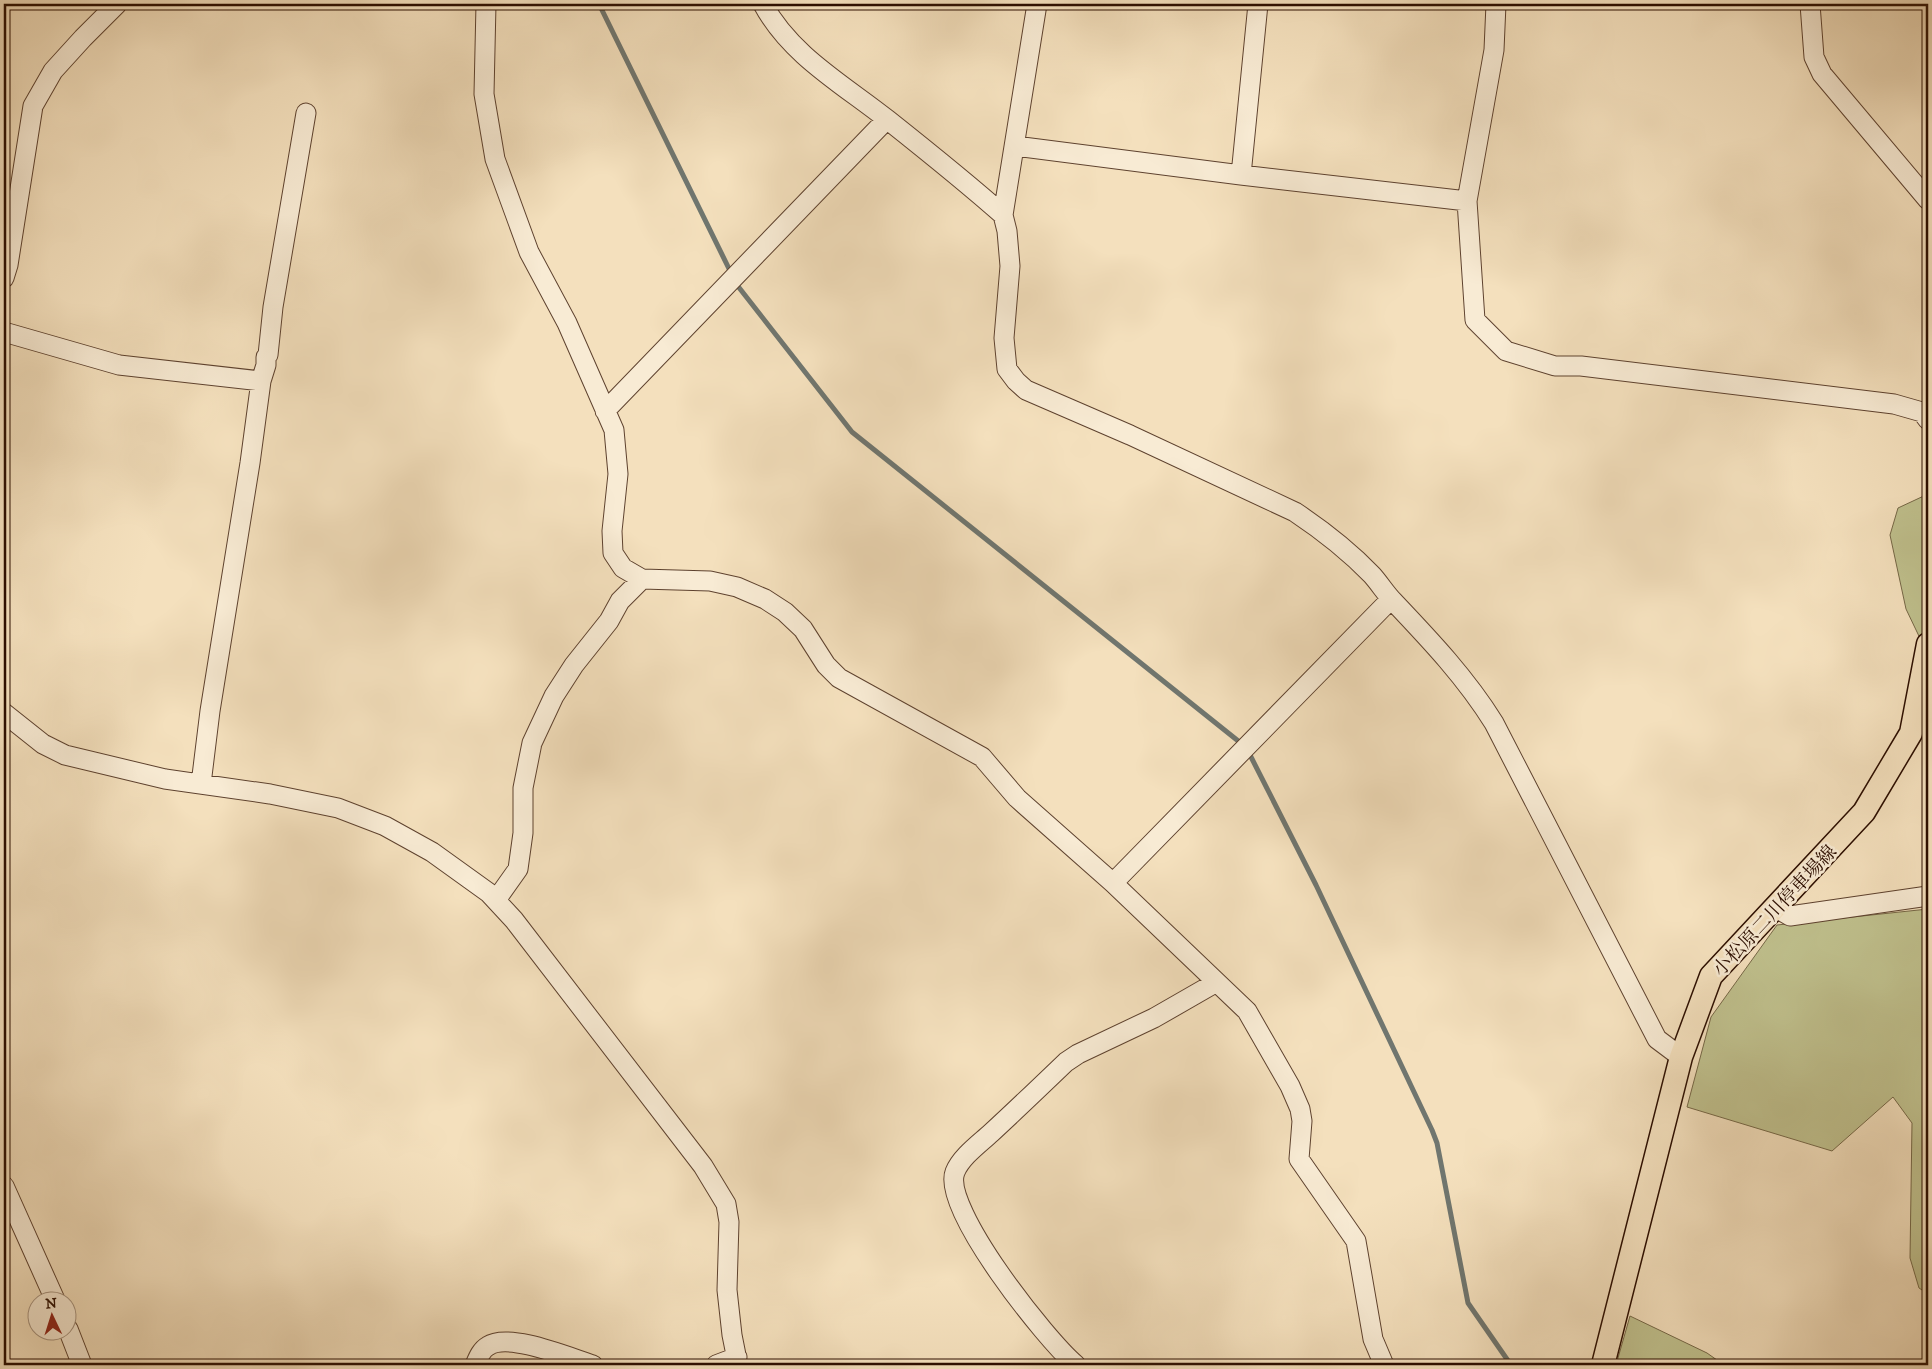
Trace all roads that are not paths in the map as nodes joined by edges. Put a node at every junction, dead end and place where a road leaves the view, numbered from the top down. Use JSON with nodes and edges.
{"nodes":[{"id":1,"x":117,"y":4,"type":"edge"},
{"id":2,"x":486,"y":4,"type":"edge"},
{"id":3,"x":763,"y":4,"type":"edge"},
{"id":4,"x":1037,"y":4,"type":"edge"},
{"id":5,"x":1258,"y":4,"type":"edge"},
{"id":6,"x":1496,"y":4,"type":"edge"},
{"id":7,"x":1810,"y":4,"type":"edge"},
{"id":8,"x":306,"y":113,"type":"dead end"},
{"id":9,"x":886,"y":119,"type":"junction"},
{"id":10,"x":1014,"y":146,"type":"junction"},
{"id":11,"x":1241,"y":175,"type":"junction"},
{"id":12,"x":1928,"y":200,"type":"edge"},
{"id":13,"x":1467,"y":201,"type":"junction"},
{"id":14,"x":1003,"y":216,"type":"junction"},
{"id":15,"x":4,"y":278,"type":"edge"},
{"id":16,"x":4,"y":332,"type":"edge"},
{"id":17,"x":261,"y":381,"type":"junction"},
{"id":18,"x":605,"y":411,"type":"junction"},
{"id":19,"x":1928,"y":420,"type":"edge"},
{"id":20,"x":642,"y":579,"type":"junction"},
{"id":21,"x":1391,"y":599,"type":"junction"},
{"id":22,"x":1928,"y":644,"type":"edge"},
{"id":23,"x":4,"y":713,"type":"edge"},
{"id":24,"x":201,"y":784,"type":"junction"},
{"id":25,"x":1113,"y":883,"type":"junction"},
{"id":26,"x":1928,"y":896,"type":"edge"},
{"id":27,"x":496,"y":900,"type":"junction"},
{"id":28,"x":1776,"y":908,"type":"junction"},
{"id":29,"x":1215,"y":982,"type":"junction"},
{"id":30,"x":1680,"y":1057,"type":"junction"},
{"id":31,"x":4,"y":1186,"type":"edge"},
{"id":32,"x":52,"y":1292,"type":"edge"},
{"id":33,"x":73,"y":1342,"type":"edge"},
{"id":34,"x":737,"y":1361,"type":"edge"},
{"id":35,"x":82,"y":1365,"type":"edge"},
{"id":36,"x":475,"y":1365,"type":"edge"},
{"id":37,"x":593,"y":1365,"type":"edge"},
{"id":38,"x":716,"y":1365,"type":"edge"},
{"id":39,"x":1076,"y":1365,"type":"edge"},
{"id":40,"x":1384,"y":1365,"type":"edge"},
{"id":41,"x":1603,"y":1365,"type":"edge"}],
"edges":[{"from":1,"to":15,"type":"street"},
{"from":2,"to":18,"type":"street"},
{"from":3,"to":9,"type":"street"},
{"from":4,"to":10,"type":"street"},
{"from":5,"to":11,"type":"street"},
{"from":6,"to":13,"type":"street"},
{"from":7,"to":12,"type":"street"},
{"from":8,"to":17,"type":"street"},
{"from":9,"to":14,"type":"street"},
{"from":9,"to":18,"type":"street"},
{"from":10,"to":11,"type":"street"},
{"from":10,"to":14,"type":"street"},
{"from":11,"to":13,"type":"street"},
{"from":13,"to":19,"type":"street"},
{"from":14,"to":21,"type":"street"},
{"from":16,"to":17,"type":"street"},
{"from":17,"to":24,"type":"street"},
{"from":18,"to":20,"type":"street"},
{"from":20,"to":25,"type":"street"},
{"from":20,"to":27,"type":"street"},
{"from":21,"to":25,"type":"street"},
{"from":21,"to":30,"type":"street"},
{"from":22,"to":28,"type":"main road","name":"小松原二川停車場線"},
{"from":23,"to":24,"type":"street"},
{"from":24,"to":27,"type":"street"},
{"from":25,"to":29,"type":"street"},
{"from":26,"to":28,"type":"street"},
{"from":27,"to":34,"type":"street"},
{"from":28,"to":30,"type":"main road","name":"小松原二川停車場線"},
{"from":29,"to":39,"type":"street"},
{"from":29,"to":40,"type":"street"},
{"from":30,"to":41,"type":"main road","name":"小松原二川停車場線"},
{"from":31,"to":32,"type":"street"},
{"from":33,"to":35,"type":"street"},
{"from":34,"to":38,"type":"street"},
{"from":36,"to":37,"type":"street"}]}
